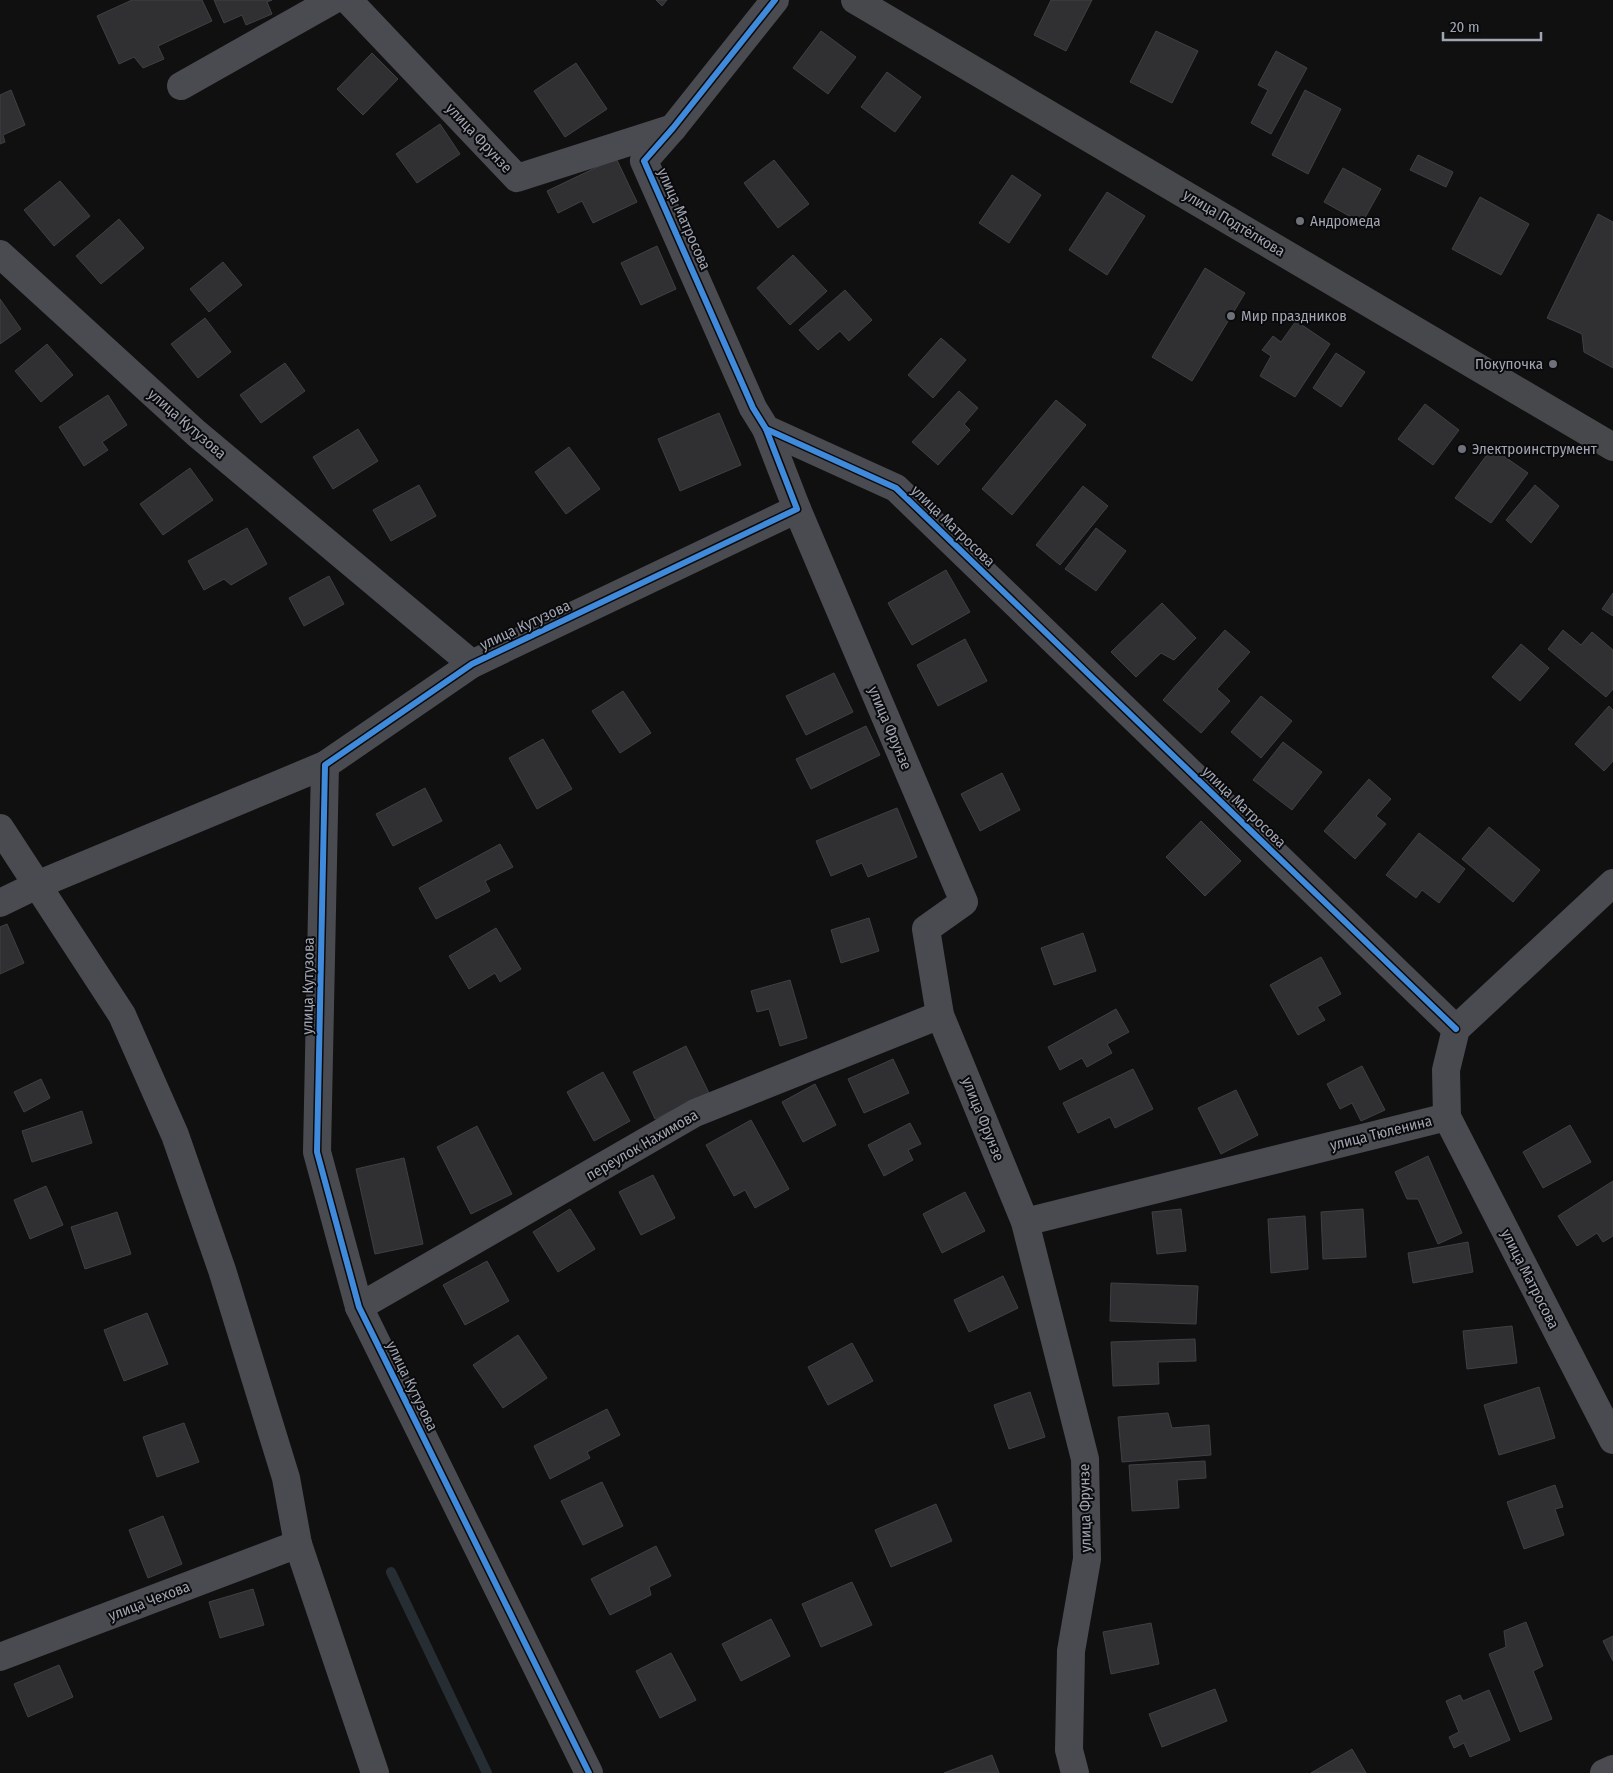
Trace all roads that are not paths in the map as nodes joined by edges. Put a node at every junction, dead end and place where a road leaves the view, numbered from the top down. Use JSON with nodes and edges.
{"nodes":[{"id":1,"x":333,"y":0,"type":"edge"},
{"id":2,"x":348,"y":0,"type":"edge"},
{"id":3,"x":775,"y":0,"type":"edge"},
{"id":4,"x":855,"y":0,"type":"edge"},
{"id":5,"x":181,"y":86,"type":"dead end"},
{"id":6,"x":673,"y":128,"type":"junction"},
{"id":7,"x":0,"y":254,"type":"edge"},
{"id":8,"x":766,"y":429,"type":"junction"},
{"id":9,"x":1613,"y":446,"type":"edge"},
{"id":10,"x":797,"y":510,"type":"junction"},
{"id":11,"x":472,"y":664,"type":"junction"},
{"id":12,"x":325,"y":765,"type":"junction"},
{"id":13,"x":0,"y":828,"type":"edge"},
{"id":14,"x":37,"y":885,"type":"junction"},
{"id":15,"x":1612,"y":886,"type":"edge"},
{"id":16,"x":0,"y":903,"type":"edge"},
{"id":17,"x":940,"y":1015,"type":"junction"},
{"id":18,"x":1456,"y":1030,"type":"junction"},
{"id":19,"x":1447,"y":1117,"type":"junction"},
{"id":20,"x":1025,"y":1222,"type":"junction"},
{"id":21,"x":359,"y":1308,"type":"junction"},
{"id":22,"x":1613,"y":1440,"type":"edge"},
{"id":23,"x":298,"y":1544,"type":"junction"},
{"id":24,"x":0,"y":1657,"type":"edge"},
{"id":25,"x":1613,"y":1769,"type":"edge"},
{"id":26,"x":374,"y":1773,"type":"edge"},
{"id":27,"x":589,"y":1773,"type":"edge"},
{"id":28,"x":1075,"y":1773,"type":"edge"},
{"id":29,"x":1604,"y":1773,"type":"edge"}],
"edges":[{"from":1,"to":5,"type":"street"},
{"from":2,"to":6,"type":"street","name":"улица Фрунзе"},
{"from":3,"to":6,"type":"street","name":"улица Матросова"},
{"from":4,"to":9,"type":"main road","name":"улица Подтёлкова"},
{"from":6,"to":8,"type":"street","name":"улица Матросова"},
{"from":7,"to":11,"type":"street","name":"улица Кутузова"},
{"from":8,"to":10,"type":"street"},
{"from":8,"to":18,"type":"street","name":"улица Матросова"},
{"from":10,"to":11,"type":"street","name":"улица Кутузова"},
{"from":10,"to":17,"type":"street","name":"улица Фрунзе"},
{"from":11,"to":12,"type":"street","name":"улица Кутузова"},
{"from":12,"to":14,"type":"street"},
{"from":12,"to":21,"type":"street","name":"улица Кутузова"},
{"from":13,"to":14,"type":"street"},
{"from":14,"to":16,"type":"street"},
{"from":14,"to":23,"type":"street"},
{"from":15,"to":18,"type":"street"},
{"from":17,"to":20,"type":"street","name":"улица Фрунзе"},
{"from":17,"to":21,"type":"street","name":"переулок Нахимова"},
{"from":18,"to":19,"type":"street","name":"улица Тюленина"},
{"from":19,"to":20,"type":"street","name":"улица Тюленина"},
{"from":19,"to":22,"type":"street","name":"улица Матросова"},
{"from":20,"to":28,"type":"street","name":"улица Фрунзе"},
{"from":21,"to":27,"type":"street","name":"улица Кутузова"},
{"from":23,"to":24,"type":"street","name":"улица Чехова"},
{"from":23,"to":26,"type":"street"},
{"from":25,"to":29,"type":"street"}]}
